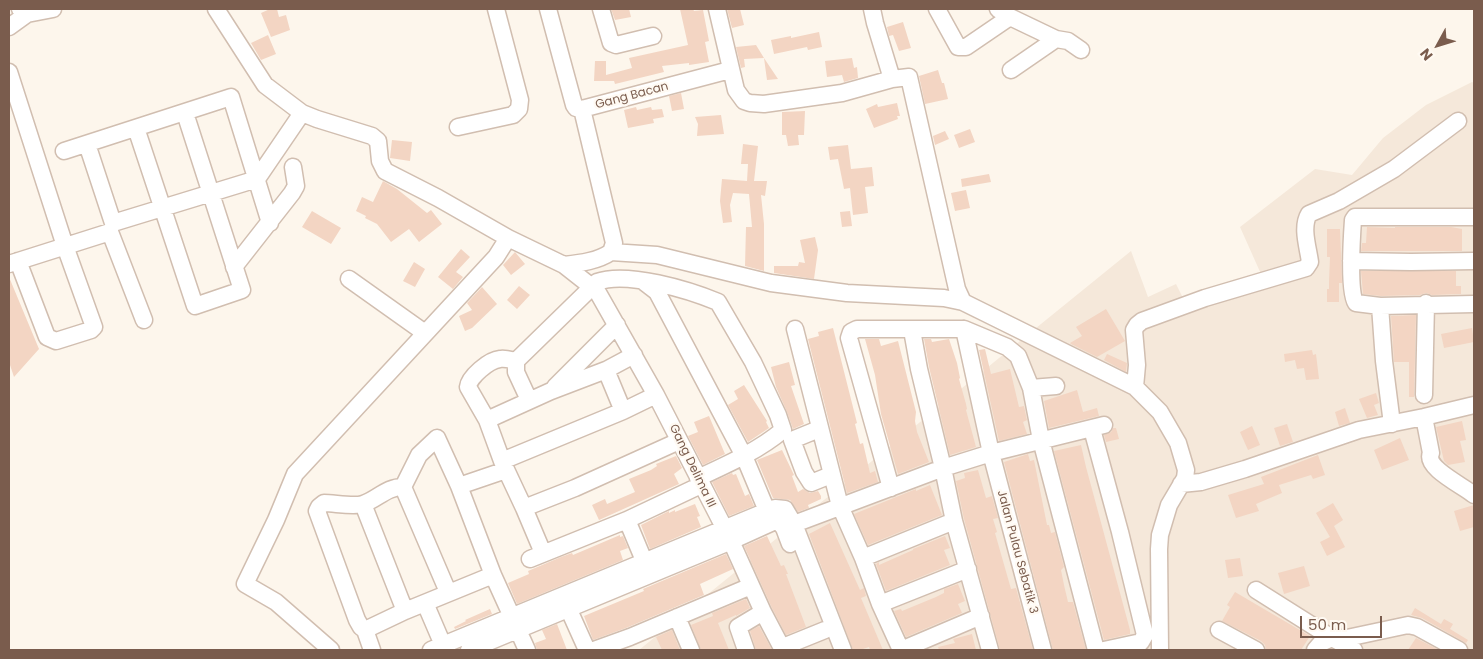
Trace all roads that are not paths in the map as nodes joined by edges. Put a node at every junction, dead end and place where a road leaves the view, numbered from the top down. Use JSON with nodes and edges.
{"nodes":[{"id":1,"x":53,"y":9,"type":"edge"},
{"id":2,"x":216,"y":9,"type":"edge"},
{"id":3,"x":496,"y":9,"type":"edge"},
{"id":4,"x":548,"y":9,"type":"edge"},
{"id":5,"x":600,"y":9,"type":"edge"},
{"id":6,"x":717,"y":9,"type":"edge"},
{"id":7,"x":872,"y":9,"type":"edge"},
{"id":8,"x":937,"y":9,"type":"edge"},
{"id":9,"x":23,"y":11,"type":"edge"},
{"id":10,"x":1004,"y":13,"type":"edge"},
{"id":11,"x":9,"y":27,"type":"edge"},
{"id":12,"x":653,"y":36,"type":"dead end"},
{"id":13,"x":1056,"y":39,"type":"junction"},
{"id":14,"x":1081,"y":50,"type":"dead end"},
{"id":15,"x":730,"y":70,"type":"junction"},
{"id":16,"x":1011,"y":70,"type":"dead end"},
{"id":17,"x":9,"y":72,"type":"edge"},
{"id":18,"x":892,"y":79,"type":"junction"},
{"id":19,"x":582,"y":110,"type":"junction"},
{"id":20,"x":184,"y":113,"type":"junction"},
{"id":21,"x":302,"y":113,"type":"junction"},
{"id":22,"x":1458,"y":121,"type":"dead end"},
{"id":23,"x":136,"y":128,"type":"junction"},
{"id":24,"x":458,"y":128,"type":"dead end"},
{"id":25,"x":87,"y":144,"type":"junction"},
{"id":26,"x":64,"y":151,"type":"dead end"},
{"id":27,"x":293,"y":166,"type":"dead end"},
{"id":28,"x":257,"y":179,"type":"junction"},
{"id":29,"x":210,"y":194,"type":"junction"},
{"id":30,"x":162,"y":208,"type":"junction"},
{"id":31,"x":1474,"y":218,"type":"edge"},
{"id":32,"x":270,"y":222,"type":"junction"},
{"id":33,"x":508,"y":238,"type":"junction"},
{"id":34,"x":65,"y":246,"type":"junction"},
{"id":35,"x":612,"y":252,"type":"junction"},
{"id":36,"x":1351,"y":261,"type":"junction"},
{"id":37,"x":1474,"y":261,"type":"edge"},
{"id":38,"x":13,"y":262,"type":"edge"},
{"id":39,"x":564,"y":265,"type":"junction"},
{"id":40,"x":234,"y":267,"type":"junction"},
{"id":41,"x":349,"y":279,"type":"dead end"},
{"id":42,"x":644,"y":282,"type":"junction"},
{"id":43,"x":592,"y":287,"type":"junction"},
{"id":44,"x":963,"y":302,"type":"junction"},
{"id":45,"x":1426,"y":303,"type":"junction"},
{"id":46,"x":1474,"y":304,"type":"edge"},
{"id":47,"x":1380,"y":306,"type":"junction"},
{"id":48,"x":144,"y":320,"type":"dead end"},
{"id":49,"x":617,"y":324,"type":"junction"},
{"id":50,"x":796,"y":329,"type":"dead end"},
{"id":51,"x":964,"y":329,"type":"junction"},
{"id":52,"x":912,"y":330,"type":"junction"},
{"id":53,"x":424,"y":333,"type":"junction"},
{"id":54,"x":634,"y":355,"type":"junction"},
{"id":55,"x":516,"y":361,"type":"junction"},
{"id":56,"x":606,"y":370,"type":"junction"},
{"id":57,"x":1056,"y":386,"type":"dead end"},
{"id":58,"x":1135,"y":387,"type":"junction"},
{"id":59,"x":1031,"y":388,"type":"junction"},
{"id":60,"x":551,"y":391,"type":"junction"},
{"id":61,"x":656,"y":395,"type":"junction"},
{"id":62,"x":1424,"y":395,"type":"dead end"},
{"id":63,"x":529,"y":400,"type":"junction"},
{"id":64,"x":1474,"y":406,"type":"edge"},
{"id":65,"x":624,"y":411,"type":"junction"},
{"id":66,"x":1424,"y":418,"type":"junction"},
{"id":67,"x":487,"y":420,"type":"junction"},
{"id":68,"x":1392,"y":424,"type":"junction"},
{"id":69,"x":819,"y":429,"type":"junction"},
{"id":70,"x":1041,"y":440,"type":"junction"},
{"id":71,"x":679,"y":441,"type":"junction"},
{"id":72,"x":991,"y":453,"type":"junction"},
{"id":73,"x":744,"y":456,"type":"junction"},
{"id":74,"x":504,"y":466,"type":"junction"},
{"id":75,"x":944,"y":468,"type":"junction"},
{"id":76,"x":831,"y":475,"type":"junction"},
{"id":77,"x":700,"y":482,"type":"junction"},
{"id":78,"x":1181,"y":484,"type":"junction"},
{"id":79,"x":459,"y":486,"type":"junction"},
{"id":80,"x":403,"y":487,"type":"junction"},
{"id":81,"x":891,"y":488,"type":"junction"},
{"id":82,"x":1474,"y":495,"type":"edge"},
{"id":83,"x":363,"y":504,"type":"junction"},
{"id":84,"x":840,"y":506,"type":"junction"},
{"id":85,"x":524,"y":508,"type":"junction"},
{"id":86,"x":767,"y":511,"type":"junction"},
{"id":87,"x":627,"y":520,"type":"junction"},
{"id":88,"x":954,"y":521,"type":"junction"},
{"id":89,"x":794,"y":524,"type":"junction"},
{"id":90,"x":728,"y":536,"type":"junction"},
{"id":91,"x":862,"y":558,"type":"junction"},
{"id":92,"x":645,"y":563,"type":"junction"},
{"id":93,"x":968,"y":569,"type":"junction"},
{"id":94,"x":493,"y":575,"type":"junction"},
{"id":95,"x":751,"y":586,"type":"junction"},
{"id":96,"x":1256,"y":590,"type":"dead end"},
{"id":97,"x":448,"y":592,"type":"junction"},
{"id":98,"x":426,"y":603,"type":"junction"},
{"id":99,"x":880,"y":604,"type":"junction"},
{"id":100,"x":569,"y":610,"type":"junction"},
{"id":101,"x":405,"y":611,"type":"junction"},
{"id":102,"x":763,"y":612,"type":"junction"},
{"id":103,"x":981,"y":616,"type":"junction"},
{"id":104,"x":677,"y":617,"type":"junction"},
{"id":105,"x":514,"y":623,"type":"junction"},
{"id":106,"x":365,"y":630,"type":"junction"},
{"id":107,"x":825,"y":630,"type":"junction"},
{"id":108,"x":1219,"y":630,"type":"dead end"},
{"id":109,"x":1332,"y":638,"type":"junction"},
{"id":110,"x":633,"y":643,"type":"edge"},
{"id":111,"x":938,"y":643,"type":"edge"},
{"id":112,"x":437,"y":648,"type":"edge"},
{"id":113,"x":783,"y":649,"type":"edge"},
{"id":114,"x":331,"y":650,"type":"edge"},
{"id":115,"x":372,"y":650,"type":"edge"},
{"id":116,"x":469,"y":650,"type":"edge"},
{"id":117,"x":526,"y":650,"type":"edge"},
{"id":118,"x":587,"y":650,"type":"edge"},
{"id":119,"x":594,"y":650,"type":"edge"},
{"id":120,"x":691,"y":650,"type":"edge"},
{"id":121,"x":746,"y":650,"type":"edge"},
{"id":122,"x":833,"y":650,"type":"edge"},
{"id":123,"x":843,"y":650,"type":"edge"},
{"id":124,"x":901,"y":650,"type":"edge"},
{"id":125,"x":990,"y":650,"type":"edge"},
{"id":126,"x":1043,"y":650,"type":"edge"},
{"id":127,"x":1096,"y":650,"type":"edge"},
{"id":128,"x":1104,"y":650,"type":"edge"},
{"id":129,"x":1160,"y":650,"type":"edge"},
{"id":130,"x":1256,"y":650,"type":"edge"},
{"id":131,"x":1314,"y":650,"type":"edge"},
{"id":132,"x":1354,"y":650,"type":"edge"},
{"id":133,"x":1459,"y":650,"type":"edge"}],
"edges":[{"from":1,"to":9,"type":"street"},
{"from":2,"to":21,"type":"street","name":"Gang Delima III"},
{"from":3,"to":24,"type":"street"},
{"from":4,"to":19,"type":"street","name":"Gang Bacan"},
{"from":5,"to":12,"type":"street"},
{"from":6,"to":15,"type":"street"},
{"from":7,"to":18,"type":"street"},
{"from":8,"to":10,"type":"street"},
{"from":9,"to":11,"type":"street"},
{"from":10,"to":13,"type":"street"},
{"from":13,"to":14,"type":"street"},
{"from":13,"to":16,"type":"street"},
{"from":15,"to":18,"type":"street"},
{"from":15,"to":19,"type":"street","name":"Gang Bacan"},
{"from":17,"to":34,"type":"street"},
{"from":18,"to":44,"type":"street"},
{"from":19,"to":35,"type":"street"},
{"from":20,"to":23,"type":"street"},
{"from":20,"to":28,"type":"street"},
{"from":20,"to":29,"type":"street"},
{"from":21,"to":28,"type":"street"},
{"from":21,"to":33,"type":"street","name":"Gang Delima III"},
{"from":22,"to":58,"type":"street"},
{"from":23,"to":25,"type":"street"},
{"from":23,"to":30,"type":"street"},
{"from":25,"to":26,"type":"street"},
{"from":25,"to":30,"type":"street"},
{"from":27,"to":32,"type":"street"},
{"from":28,"to":29,"type":"street"},
{"from":28,"to":32,"type":"street"},
{"from":29,"to":30,"type":"street"},
{"from":29,"to":40,"type":"street"},
{"from":30,"to":40,"type":"street"},
{"from":31,"to":36,"type":"street"},
{"from":32,"to":40,"type":"street"},
{"from":33,"to":39,"type":"street","name":"Gang Delima III"},
{"from":33,"to":53,"type":"street"},
{"from":34,"to":38,"type":"street"},
{"from":34,"to":38,"type":"street"},
{"from":34,"to":48,"type":"street"},
{"from":35,"to":39,"type":"street"},
{"from":35,"to":44,"type":"street"},
{"from":36,"to":37,"type":"street"},
{"from":36,"to":47,"type":"street"},
{"from":39,"to":43,"type":"street","name":"Gang Delima III"},
{"from":41,"to":53,"type":"street"},
{"from":42,"to":43,"type":"street"},
{"from":42,"to":73,"type":"street"},
{"from":42,"to":73,"type":"street"},
{"from":43,"to":49,"type":"street","name":"Gang Delima III"},
{"from":43,"to":55,"type":"street"},
{"from":44,"to":58,"type":"street"},
{"from":45,"to":46,"type":"street"},
{"from":45,"to":47,"type":"street"},
{"from":45,"to":62,"type":"street"},
{"from":47,"to":68,"type":"street"},
{"from":49,"to":54,"type":"street","name":"Gang Delima III"},
{"from":49,"to":60,"type":"street"},
{"from":50,"to":69,"type":"street"},
{"from":51,"to":52,"type":"street"},
{"from":51,"to":59,"type":"street"},
{"from":51,"to":72,"type":"street","name":"Jalan Pulau Sebatik 3"},
{"from":52,"to":75,"type":"street"},
{"from":52,"to":81,"type":"street"},
{"from":53,"to":114,"type":"street"},
{"from":54,"to":56,"type":"street"},
{"from":54,"to":61,"type":"street","name":"Gang Delima III"},
{"from":55,"to":63,"type":"street"},
{"from":55,"to":67,"type":"street"},
{"from":56,"to":60,"type":"street"},
{"from":56,"to":65,"type":"street"},
{"from":57,"to":59,"type":"street"},
{"from":58,"to":78,"type":"street"},
{"from":59,"to":70,"type":"street"},
{"from":60,"to":63,"type":"street"},
{"from":61,"to":65,"type":"street"},
{"from":61,"to":71,"type":"street","name":"Gang Delima III"},
{"from":63,"to":67,"type":"street"},
{"from":64,"to":66,"type":"street"},
{"from":65,"to":74,"type":"street"},
{"from":66,"to":68,"type":"street"},
{"from":66,"to":82,"type":"street"},
{"from":67,"to":74,"type":"street"},
{"from":68,"to":78,"type":"street"},
{"from":69,"to":76,"type":"street"},
{"from":69,"to":76,"type":"street"},
{"from":70,"to":72,"type":"street"},
{"from":70,"to":127,"type":"street"},
{"from":70,"to":128,"type":"street"},
{"from":71,"to":77,"type":"street","name":"Gang Delima III"},
{"from":71,"to":85,"type":"street"},
{"from":72,"to":75,"type":"street"},
{"from":72,"to":126,"type":"street","name":"Jalan Pulau Sebatik 3"},
{"from":73,"to":77,"type":"street"},
{"from":73,"to":86,"type":"street"},
{"from":74,"to":79,"type":"street"},
{"from":74,"to":85,"type":"street"},
{"from":75,"to":81,"type":"street"},
{"from":75,"to":88,"type":"street"},
{"from":76,"to":84,"type":"street"},
{"from":77,"to":87,"type":"street"},
{"from":77,"to":90,"type":"street","name":"Gang Delima III"},
{"from":78,"to":129,"type":"street"},
{"from":79,"to":80,"type":"street"},
{"from":79,"to":94,"type":"street"},
{"from":80,"to":83,"type":"street"},
{"from":80,"to":97,"type":"street"},
{"from":81,"to":84,"type":"street"},
{"from":83,"to":101,"type":"street"},
{"from":83,"to":106,"type":"street"},
{"from":84,"to":89,"type":"street"},
{"from":84,"to":91,"type":"street"},
{"from":85,"to":87,"type":"street"},
{"from":86,"to":89,"type":"street"},
{"from":86,"to":90,"type":"street"},
{"from":87,"to":92,"type":"street"},
{"from":88,"to":91,"type":"street"},
{"from":88,"to":93,"type":"street"},
{"from":89,"to":123,"type":"street"},
{"from":90,"to":92,"type":"street"},
{"from":90,"to":95,"type":"street","name":"Gang Delima III"},
{"from":90,"to":100,"type":"street"},
{"from":90,"to":107,"type":"street"},
{"from":91,"to":99,"type":"street"},
{"from":92,"to":105,"type":"street"},
{"from":93,"to":99,"type":"street"},
{"from":93,"to":103,"type":"street"},
{"from":94,"to":97,"type":"street"},
{"from":94,"to":105,"type":"street"},
{"from":95,"to":102,"type":"street","name":"Gang Delima III"},
{"from":95,"to":104,"type":"street"},
{"from":96,"to":109,"type":"street"},
{"from":97,"to":98,"type":"street"},
{"from":98,"to":101,"type":"street"},
{"from":98,"to":112,"type":"street"},
{"from":99,"to":124,"type":"street"},
{"from":100,"to":105,"type":"street"},
{"from":100,"to":118,"type":"street"},
{"from":101,"to":106,"type":"street"},
{"from":102,"to":113,"type":"street","name":"Gang Delima III"},
{"from":102,"to":121,"type":"street"},
{"from":103,"to":111,"type":"street"},
{"from":103,"to":125,"type":"street"},
{"from":104,"to":110,"type":"street"},
{"from":104,"to":120,"type":"street"},
{"from":105,"to":112,"type":"street"},
{"from":105,"to":116,"type":"street"},
{"from":105,"to":117,"type":"street"},
{"from":106,"to":115,"type":"street"},
{"from":107,"to":113,"type":"street"},
{"from":107,"to":122,"type":"street"},
{"from":108,"to":130,"type":"street"},
{"from":109,"to":131,"type":"street"},
{"from":109,"to":132,"type":"street"},
{"from":109,"to":133,"type":"street"},
{"from":110,"to":119,"type":"street"},
{"from":111,"to":124,"type":"street"}]}
